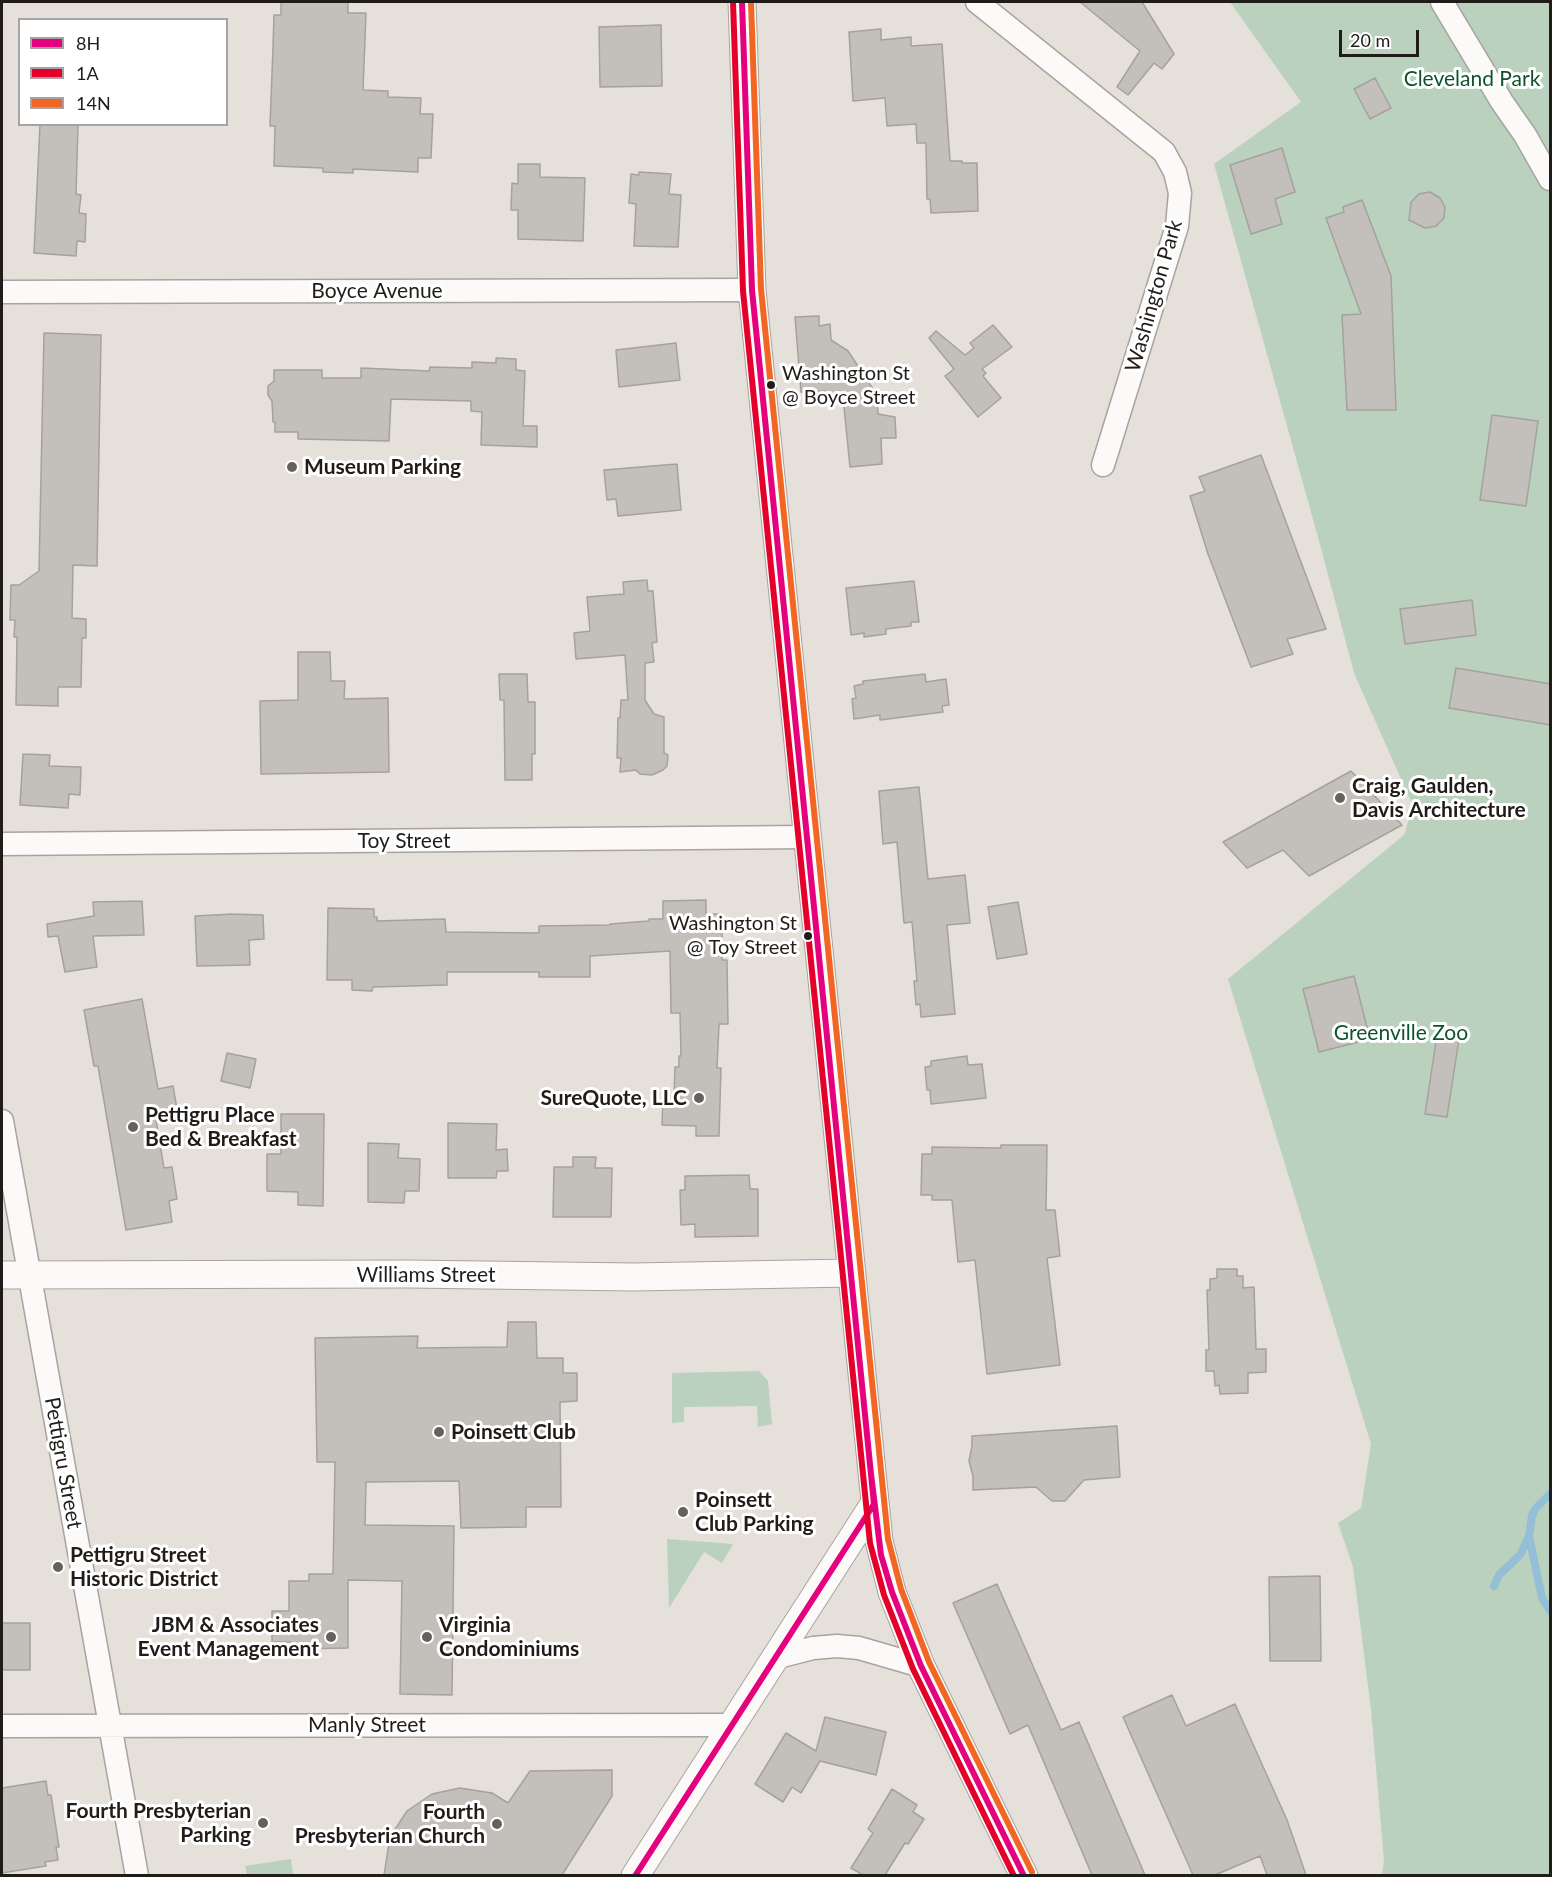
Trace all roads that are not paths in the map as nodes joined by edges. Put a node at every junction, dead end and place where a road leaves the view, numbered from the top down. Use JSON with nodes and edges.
{"nodes":[{"id":1,"x":741,"y":2,"type":"edge"},
{"id":2,"x":977,"y":2,"type":"edge"},
{"id":3,"x":1442,"y":2,"type":"edge"},
{"id":4,"x":1551,"y":179,"type":"edge"},
{"id":5,"x":752,"y":290,"type":"junction"},
{"id":6,"x":2,"y":292,"type":"edge"},
{"id":7,"x":1103,"y":465,"type":"dead end"},
{"id":8,"x":807,"y":837,"type":"junction"},
{"id":9,"x":2,"y":844,"type":"edge"},
{"id":10,"x":2,"y":1121,"type":"edge"},
{"id":11,"x":850,"y":1273,"type":"junction"},
{"id":12,"x":2,"y":1275,"type":"edge"},
{"id":13,"x":29,"y":1275,"type":"junction"},
{"id":14,"x":874,"y":1504,"type":"junction"},
{"id":15,"x":774,"y":1658,"type":"junction"},
{"id":16,"x":921,"y":1666,"type":"junction"},
{"id":17,"x":732,"y":1725,"type":"junction"},
{"id":18,"x":2,"y":1726,"type":"edge"},
{"id":19,"x":109,"y":1726,"type":"junction"},
{"id":20,"x":137,"y":1875,"type":"edge"},
{"id":21,"x":635,"y":1875,"type":"edge"},
{"id":22,"x":1024,"y":1875,"type":"edge"}],
"edges":[{"from":1,"to":5,"type":"street"},
{"from":2,"to":7,"type":"street","name":"Washington Park"},
{"from":3,"to":4,"type":"street"},
{"from":5,"to":6,"type":"street","name":"Boyce Avenue"},
{"from":5,"to":8,"type":"street"},
{"from":8,"to":9,"type":"street","name":"Toy Street"},
{"from":8,"to":11,"type":"street"},
{"from":10,"to":13,"type":"street","name":"Pettigru Street"},
{"from":11,"to":13,"type":"street","name":"Williams Street"},
{"from":11,"to":14,"type":"street"},
{"from":12,"to":13,"type":"street","name":"Williams Street"},
{"from":13,"to":19,"type":"street","name":"Pettigru Street"},
{"from":14,"to":15,"type":"street"},
{"from":14,"to":16,"type":"street"},
{"from":15,"to":16,"type":"street"},
{"from":15,"to":17,"type":"street"},
{"from":16,"to":22,"type":"street"},
{"from":17,"to":19,"type":"street","name":"Manly Street"},
{"from":17,"to":21,"type":"street"},
{"from":18,"to":19,"type":"street","name":"Manly Street"},
{"from":19,"to":20,"type":"street","name":"Pettigru Street"}]}
